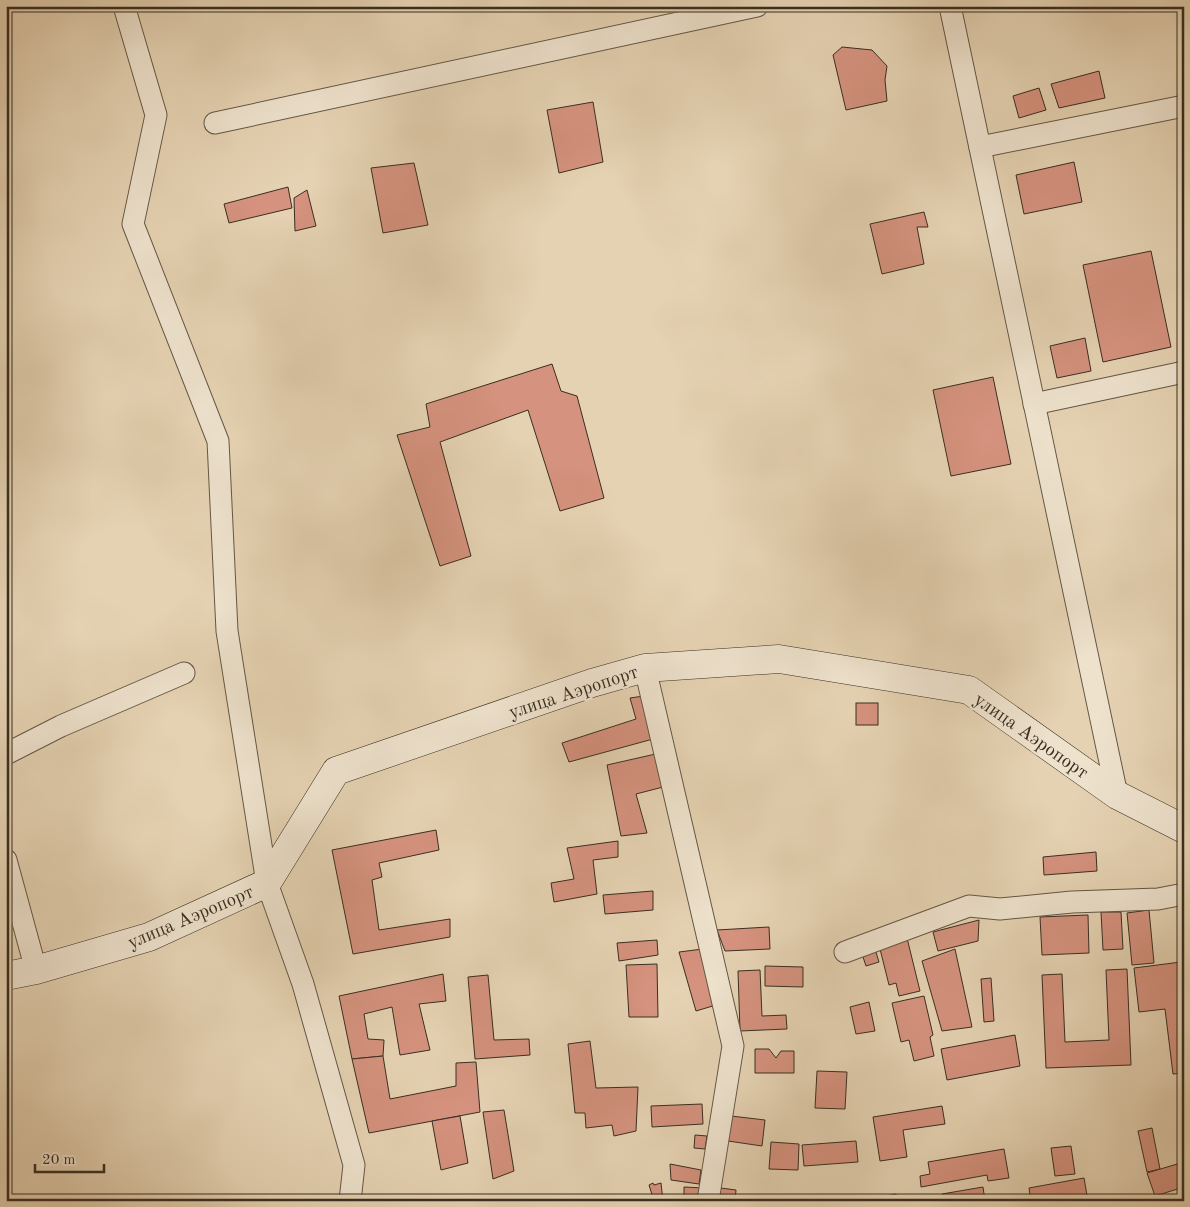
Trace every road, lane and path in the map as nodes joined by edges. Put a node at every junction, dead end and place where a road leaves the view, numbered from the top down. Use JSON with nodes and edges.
{"nodes":[{"id":1,"x":124,"y":6,"type":"edge"},
{"id":2,"x":757,"y":6,"type":"edge"},
{"id":3,"x":950,"y":6,"type":"edge"},
{"id":4,"x":1184,"y":106,"type":"edge"},
{"id":5,"x":215,"y":123,"type":"dead end"},
{"id":6,"x":980,"y":147,"type":"junction"},
{"id":7,"x":1184,"y":372,"type":"edge"},
{"id":8,"x":1034,"y":404,"type":"junction"},
{"id":9,"x":645,"y":668,"type":"junction"},
{"id":10,"x":184,"y":673,"type":"dead end"},
{"id":11,"x":6,"y":754,"type":"edge"},
{"id":12,"x":1117,"y":795,"type":"junction"},
{"id":13,"x":1184,"y":829,"type":"edge"},
{"id":14,"x":6,"y":860,"type":"edge"},
{"id":15,"x":267,"y":883,"type":"junction"},
{"id":16,"x":1184,"y":894,"type":"edge"},
{"id":17,"x":845,"y":952,"type":"dead end"},
{"id":18,"x":36,"y":970,"type":"junction"},
{"id":19,"x":6,"y":976,"type":"edge"},
{"id":20,"x":350,"y":1201,"type":"edge"},
{"id":21,"x":708,"y":1201,"type":"edge"}],
"edges":[{"from":1,"to":15,"type":"street"},
{"from":2,"to":5,"type":"street"},
{"from":3,"to":6,"type":"street"},
{"from":4,"to":6,"type":"street"},
{"from":6,"to":8,"type":"street"},
{"from":7,"to":8,"type":"street"},
{"from":8,"to":12,"type":"street"},
{"from":9,"to":12,"type":"main road","name":"улица Аэропорт"},
{"from":9,"to":15,"type":"main road","name":"улица Аэропорт"},
{"from":9,"to":21,"type":"street"},
{"from":10,"to":11,"type":"street"},
{"from":12,"to":13,"type":"main road","name":"улица Аэропорт"},
{"from":14,"to":18,"type":"street"},
{"from":15,"to":18,"type":"main road","name":"улица Аэропорт"},
{"from":15,"to":20,"type":"street"},
{"from":16,"to":17,"type":"street"},
{"from":18,"to":19,"type":"main road","name":"улица Аэропорт"}]}
